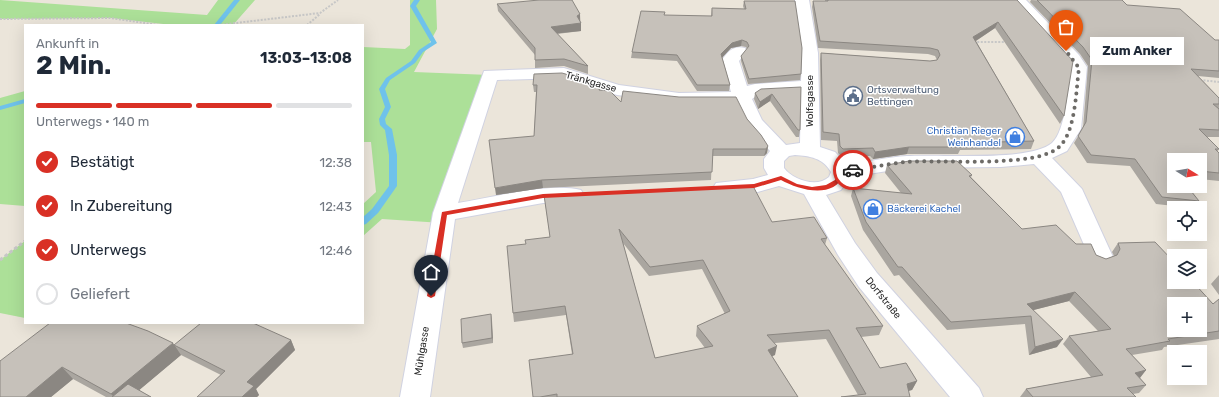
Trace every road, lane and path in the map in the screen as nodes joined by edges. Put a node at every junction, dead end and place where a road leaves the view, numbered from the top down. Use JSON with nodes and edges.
{"nodes":[{"id":1,"x":338,"y":0,"type":"edge"},
{"id":2,"x":802,"y":0,"type":"edge"},
{"id":3,"x":1018,"y":0,"type":"edge"},
{"id":4,"x":320,"y":13,"type":"junction"},
{"id":5,"x":0,"y":19,"type":"edge"},
{"id":6,"x":151,"y":24,"type":"edge"},
{"id":7,"x":226,"y":24,"type":"edge"},
{"id":8,"x":307,"y":24,"type":"edge"},
{"id":9,"x":1014,"y":42,"type":"edge"},
{"id":10,"x":972,"y":48,"type":"edge"},
{"id":11,"x":739,"y":51,"type":"dead end"},
{"id":12,"x":1196,"y":80,"type":"edge"},
{"id":13,"x":1219,"y":82,"type":"edge"},
{"id":14,"x":810,"y":86,"type":"junction"},
{"id":15,"x":742,"y":97,"type":"junction"},
{"id":16,"x":810,"y":149,"type":"junction"},
{"id":17,"x":782,"y":152,"type":"junction"},
{"id":18,"x":1040,"y":157,"type":"junction"},
{"id":19,"x":841,"y":172,"type":"junction"},
{"id":20,"x":781,"y":178,"type":"junction"},
{"id":21,"x":700,"y":189,"type":"edge"},
{"id":22,"x":812,"y":189,"type":"junction"},
{"id":23,"x":590,"y":194,"type":"edge"},
{"id":24,"x":444,"y":213,"type":"junction"},
{"id":25,"x":24,"y":242,"type":"edge"},
{"id":26,"x":1102,"y":257,"type":"edge"},
{"id":27,"x":0,"y":260,"type":"edge"},
{"id":28,"x":415,"y":397,"type":"edge"},
{"id":29,"x":968,"y":397,"type":"edge"}],
"edges":[{"from":1,"to":4,"type":"path"},
{"from":2,"to":14,"type":"street","name":"Wolfsgasse"},
{"from":3,"to":18,"type":"street"},
{"from":4,"to":7,"type":"path"},
{"from":4,"to":8,"type":"path"},
{"from":5,"to":6,"type":"path"},
{"from":9,"to":10,"type":"path"},
{"from":11,"to":15,"type":"street"},
{"from":12,"to":13,"type":"path"},
{"from":14,"to":15,"type":"street","name":"Tränkgasse"},
{"from":14,"to":16,"type":"street","name":"Wolfsgasse"},
{"from":15,"to":17,"type":"street"},
{"from":15,"to":24,"type":"street","name":"Tränkgasse"},
{"from":16,"to":17,"type":"street"},
{"from":16,"to":19,"type":"street"},
{"from":17,"to":20,"type":"street"},
{"from":18,"to":19,"type":"street"},
{"from":18,"to":26,"type":"street"},
{"from":19,"to":22,"type":"street"},
{"from":20,"to":21,"type":"street"},
{"from":20,"to":22,"type":"street"},
{"from":22,"to":29,"type":"street","name":"Dorfstraße"},
{"from":23,"to":24,"type":"street"},
{"from":24,"to":28,"type":"street","name":"Mühlgasse"},
{"from":25,"to":27,"type":"path"}]}
